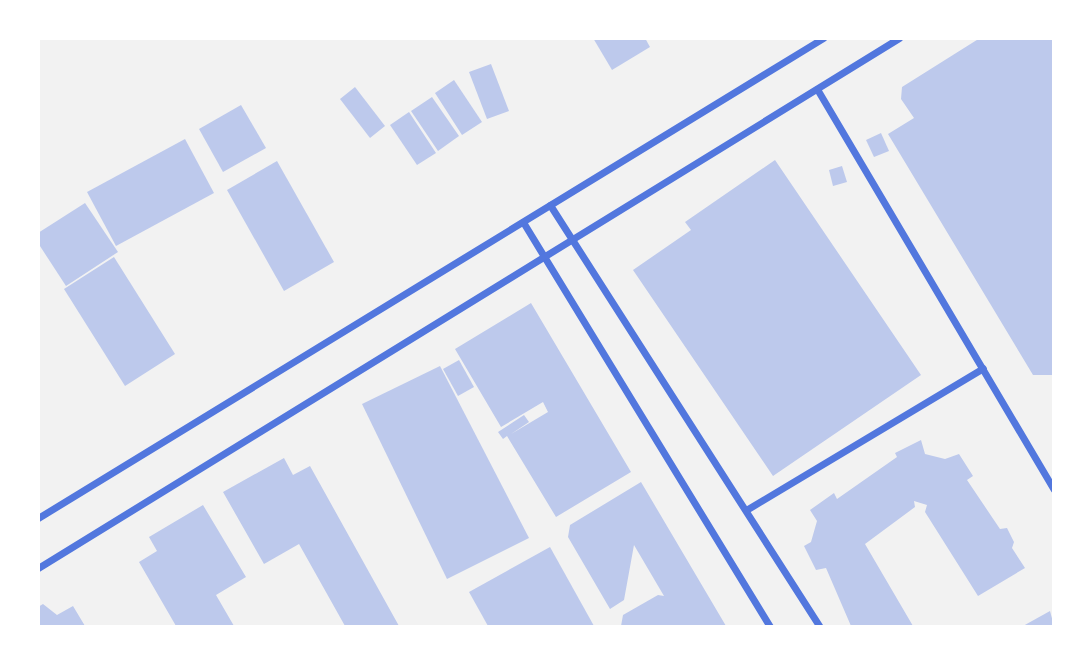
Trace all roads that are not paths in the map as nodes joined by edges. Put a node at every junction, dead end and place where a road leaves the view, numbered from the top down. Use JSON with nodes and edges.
{"nodes":[{"id":1,"x":823,"y":38,"type":"edge"},
{"id":2,"x":899,"y":38,"type":"edge"},
{"id":3,"x":817,"y":89,"type":"junction"},
{"id":4,"x":550,"y":205,"type":"junction"},
{"id":5,"x":523,"y":222,"type":"junction"},
{"id":6,"x":572,"y":238,"type":"junction"},
{"id":7,"x":543,"y":256,"type":"junction"},
{"id":8,"x":983,"y":368,"type":"junction"},
{"id":9,"x":1054,"y":489,"type":"edge"},
{"id":10,"x":746,"y":510,"type":"junction"},
{"id":11,"x":38,"y":518,"type":"edge"},
{"id":12,"x":38,"y":568,"type":"edge"},
{"id":13,"x":771,"y":626,"type":"edge"},
{"id":14,"x":819,"y":626,"type":"edge"}],
"edges":[{"from":1,"to":4,"type":"street"},
{"from":2,"to":3,"type":"street"},
{"from":3,"to":6,"type":"street"},
{"from":3,"to":8,"type":"street"},
{"from":4,"to":5,"type":"street"},
{"from":4,"to":6,"type":"street"},
{"from":5,"to":7,"type":"street"},
{"from":5,"to":11,"type":"street"},
{"from":6,"to":7,"type":"street"},
{"from":6,"to":10,"type":"street"},
{"from":7,"to":12,"type":"street"},
{"from":7,"to":13,"type":"street"},
{"from":8,"to":9,"type":"street"},
{"from":8,"to":10,"type":"street"},
{"from":10,"to":14,"type":"street"}]}
